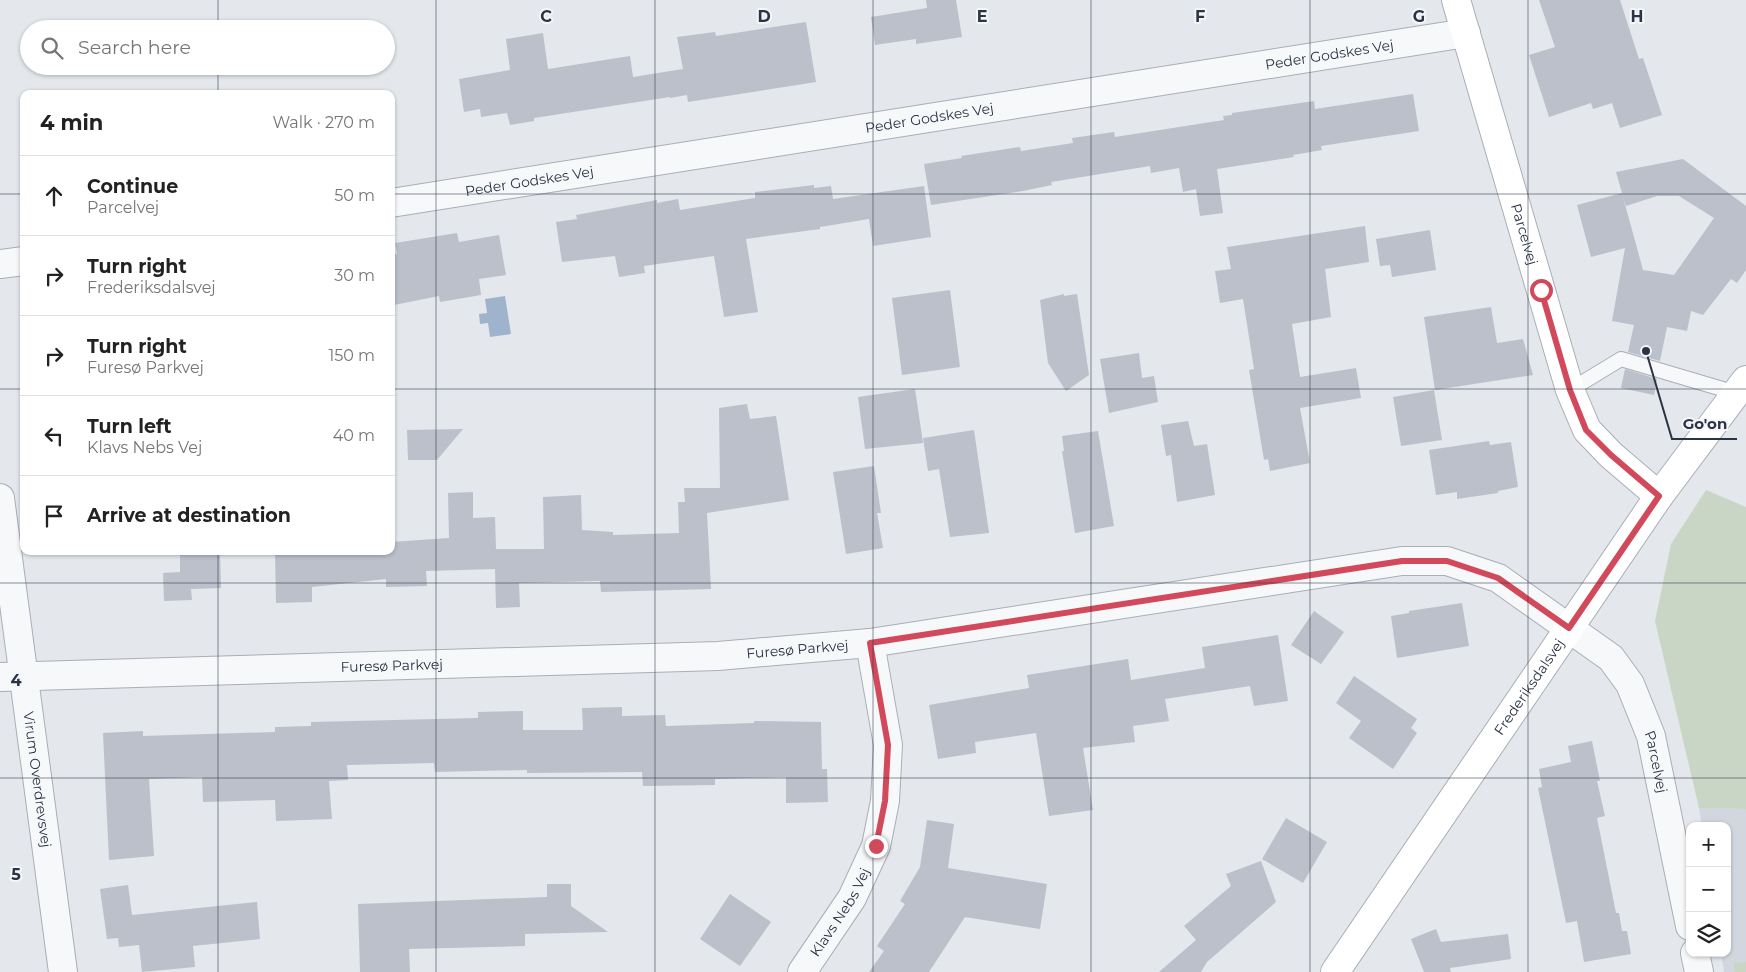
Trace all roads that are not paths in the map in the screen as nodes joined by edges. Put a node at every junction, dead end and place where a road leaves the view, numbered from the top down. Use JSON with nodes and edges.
{"nodes":[{"id":1,"x":1456,"y":0,"type":"edge"},
{"id":2,"x":1466,"y":33,"type":"junction"},
{"id":3,"x":395,"y":202,"type":"edge"},
{"id":4,"x":20,"y":262,"type":"edge"},
{"id":5,"x":0,"y":264,"type":"edge"},
{"id":6,"x":1741,"y":387,"type":"edge"},
{"id":7,"x":1570,"y":390,"type":"junction"},
{"id":8,"x":1659,"y":496,"type":"junction"},
{"id":9,"x":0,"y":498,"type":"edge"},
{"id":10,"x":1569,"y":628,"type":"junction"},
{"id":11,"x":870,"y":643,"type":"junction"},
{"id":12,"x":11,"y":677,"type":"edge"},
{"id":13,"x":1687,"y":912,"type":"edge"},
{"id":14,"x":1696,"y":957,"type":"edge"},
{"id":15,"x":63,"y":972,"type":"edge"},
{"id":16,"x":802,"y":972,"type":"edge"},
{"id":17,"x":1335,"y":972,"type":"edge"},
{"id":18,"x":1699,"y":972,"type":"edge"}],
"edges":[{"from":1,"to":2,"type":"street","name":"Parcelvej"},
{"from":2,"to":3,"type":"street","name":"Peder Godskes Vej"},
{"from":2,"to":7,"type":"street","name":"Parcelvej"},
{"from":4,"to":5,"type":"street"},
{"from":6,"to":7,"type":"lane"},
{"from":6,"to":8,"type":"street","name":"Frederiksdalsvej"},
{"from":7,"to":8,"type":"street","name":"Parcelvej"},
{"from":8,"to":10,"type":"street","name":"Frederiksdalsvej"},
{"from":9,"to":12,"type":"street","name":"Virum Overdrevsvej"},
{"from":10,"to":11,"type":"street","name":"Furesø Parkvej"},
{"from":10,"to":13,"type":"street","name":"Parcelvej"},
{"from":10,"to":17,"type":"street","name":"Frederiksdalsvej"},
{"from":11,"to":12,"type":"street","name":"Furesø Parkvej"},
{"from":11,"to":16,"type":"street","name":"Klavs Nebs Vej"},
{"from":12,"to":15,"type":"street","name":"Virum Overdrevsvej"},
{"from":14,"to":18,"type":"street"}]}
